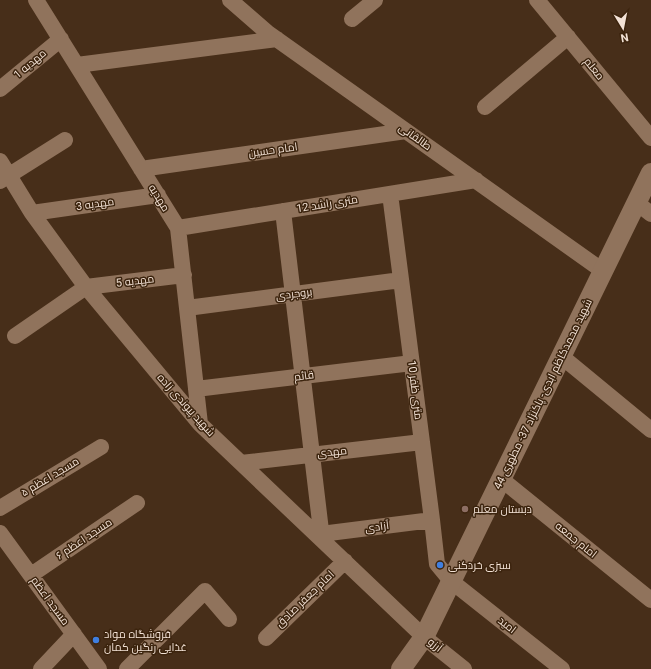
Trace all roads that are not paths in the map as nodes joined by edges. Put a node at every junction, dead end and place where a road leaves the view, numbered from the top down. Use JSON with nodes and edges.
{"nodes":[{"id":1,"x":36,"y":0,"type":"edge"},
{"id":2,"x":230,"y":0,"type":"edge"},
{"id":3,"x":375,"y":0,"type":"edge"},
{"id":4,"x":537,"y":0,"type":"edge"},
{"id":5,"x":352,"y":19,"type":"dead end"},
{"id":6,"x":568,"y":37,"type":"junction"},
{"id":7,"x":61,"y":39,"type":"junction"},
{"id":8,"x":277,"y":39,"type":"junction"},
{"id":9,"x":77,"y":65,"type":"junction"},
{"id":10,"x":0,"y":89,"type":"edge"},
{"id":11,"x":485,"y":107,"type":"dead end"},
{"id":12,"x":406,"y":131,"type":"junction"},
{"id":13,"x":651,"y":138,"type":"edge"},
{"id":14,"x":65,"y":140,"type":"dead end"},
{"id":15,"x":0,"y":161,"type":"edge"},
{"id":16,"x":141,"y":169,"type":"junction"},
{"id":17,"x":651,"y":173,"type":"edge"},
{"id":18,"x":4,"y":178,"type":"edge"},
{"id":19,"x":476,"y":180,"type":"junction"},
{"id":20,"x":390,"y":194,"type":"junction"},
{"id":21,"x":158,"y":195,"type":"junction"},
{"id":22,"x":644,"y":208,"type":"edge"},
{"id":23,"x":283,"y":211,"type":"junction"},
{"id":24,"x":32,"y":213,"type":"junction"},
{"id":25,"x":178,"y":228,"type":"junction"},
{"id":26,"x":603,"y":271,"type":"junction"},
{"id":27,"x":184,"y":275,"type":"junction"},
{"id":28,"x":401,"y":280,"type":"junction"},
{"id":29,"x":86,"y":287,"type":"junction"},
{"id":30,"x":292,"y":294,"type":"junction"},
{"id":31,"x":187,"y":308,"type":"junction"},
{"id":32,"x":15,"y":336,"type":"dead end"},
{"id":33,"x":562,"y":356,"type":"junction"},
{"id":34,"x":412,"y":362,"type":"junction"},
{"id":35,"x":302,"y":376,"type":"junction"},
{"id":36,"x":196,"y":389,"type":"junction"},
{"id":37,"x":200,"y":424,"type":"junction"},
{"id":38,"x":651,"y":430,"type":"edge"},
{"id":39,"x":422,"y":442,"type":"junction"},
{"id":40,"x":101,"y":447,"type":"dead end"},
{"id":41,"x":312,"y":454,"type":"junction"},
{"id":42,"x":241,"y":463,"type":"junction"},
{"id":43,"x":501,"y":479,"type":"junction"},
{"id":44,"x":137,"y":503,"type":"dead end"},
{"id":45,"x":0,"y":508,"type":"edge"},
{"id":46,"x":432,"y":520,"type":"junction"},
{"id":47,"x":0,"y":533,"type":"edge"},
{"id":48,"x":321,"y":536,"type":"junction"},
{"id":49,"x":345,"y":561,"type":"junction"},
{"id":50,"x":31,"y":575,"type":"junction"},
{"id":51,"x":451,"y":581,"type":"junction"},
{"id":52,"x":651,"y":600,"type":"edge"},
{"id":53,"x":229,"y":619,"type":"dead end"},
{"id":54,"x":74,"y":634,"type":"junction"},
{"id":55,"x":424,"y":637,"type":"junction"},
{"id":56,"x":266,"y":638,"type":"dead end"},
{"id":57,"x":41,"y":669,"type":"edge"},
{"id":58,"x":99,"y":669,"type":"edge"},
{"id":59,"x":127,"y":669,"type":"edge"},
{"id":60,"x":401,"y":669,"type":"edge"},
{"id":61,"x":464,"y":669,"type":"edge"},
{"id":62,"x":562,"y":669,"type":"edge"}],
"edges":[{"from":1,"to":7,"type":"street","name":"مهدیه"},
{"from":2,"to":8,"type":"street","name":"طالقانی"},
{"from":3,"to":5,"type":"street"},
{"from":4,"to":6,"type":"street","name":"معلم"},
{"from":6,"to":11,"type":"street"},
{"from":6,"to":13,"type":"street","name":"معلم"},
{"from":7,"to":9,"type":"street","name":"مهدیه"},
{"from":7,"to":10,"type":"street","name":"مهدیه 1"},
{"from":8,"to":9,"type":"street"},
{"from":8,"to":12,"type":"street","name":"طالقانی"},
{"from":9,"to":16,"type":"street","name":"مهدیه"},
{"from":12,"to":16,"type":"street","name":"امام حسین"},
{"from":12,"to":19,"type":"street","name":"طالقانی"},
{"from":14,"to":18,"type":"street"},
{"from":15,"to":18,"type":"street","name":"شهید پیوندی زاده"},
{"from":16,"to":21,"type":"street","name":"مهدیه"},
{"from":17,"to":22,"type":"street","name":"شهید محمدکاظم ابدی- پاکنژاد 37- مطهری 44"},
{"from":18,"to":24,"type":"street","name":"شهید پیوندی زاده"},
{"from":19,"to":20,"type":"street","name":"12 متری راشد"},
{"from":19,"to":26,"type":"street","name":"طالقانی"},
{"from":20,"to":23,"type":"street","name":"12 متری راشد"},
{"from":20,"to":28,"type":"street","name":"10 متری ظفر"},
{"from":21,"to":24,"type":"street","name":"مهدیه 3"},
{"from":21,"to":25,"type":"street","name":"مهدیه"},
{"from":22,"to":26,"type":"street","name":"شهید محمدکاظم ابدی- پاکنژاد 37- مطهری 44"},
{"from":23,"to":25,"type":"street","name":"12 متری راشد"},
{"from":23,"to":30,"type":"street"},
{"from":24,"to":29,"type":"street","name":"شهید پیوندی زاده"},
{"from":25,"to":27,"type":"street","name":"مهدیه"},
{"from":26,"to":33,"type":"street","name":"شهید محمدکاظم ابدی- پاکنژاد 37- مطهری 44"},
{"from":27,"to":29,"type":"street","name":"مهدیه 5"},
{"from":27,"to":31,"type":"street","name":"مهدیه"},
{"from":28,"to":30,"type":"street","name":"بروجردی"},
{"from":28,"to":34,"type":"street","name":"10 متری ظفر"},
{"from":29,"to":32,"type":"street"},
{"from":29,"to":37,"type":"street","name":"شهید پیوندی زاده"},
{"from":30,"to":31,"type":"street","name":"بروجردی"},
{"from":30,"to":35,"type":"street"},
{"from":31,"to":36,"type":"street","name":"مهدیه"},
{"from":33,"to":38,"type":"street"},
{"from":33,"to":43,"type":"street","name":"شهید محمدکاظم ابدی- پاکنژاد 37- مطهری 44"},
{"from":34,"to":35,"type":"street","name":"قائم"},
{"from":34,"to":39,"type":"street","name":"10 متری ظفر"},
{"from":35,"to":36,"type":"street","name":"قائم"},
{"from":35,"to":41,"type":"street"},
{"from":36,"to":37,"type":"street","name":"مهدیه"},
{"from":37,"to":42,"type":"street","name":"شهید پیوندی زاده"},
{"from":39,"to":41,"type":"street","name":"مهدی"},
{"from":39,"to":46,"type":"street","name":"10 متری ظفر"},
{"from":40,"to":45,"type":"street","name":"مسجد اعظم ۵"},
{"from":41,"to":42,"type":"street","name":"مهدی"},
{"from":41,"to":48,"type":"street"},
{"from":42,"to":48,"type":"street","name":"شهید پیوندی زاده"},
{"from":43,"to":51,"type":"street","name":"شهید محمدکاظم ابدی- پاکنژاد 37- مطهری 44"},
{"from":43,"to":52,"type":"street","name":"امام جمعه"},
{"from":44,"to":50,"type":"street","name":"مسجد اعظم ۶"},
{"from":46,"to":48,"type":"street","name":"آزادی"},
{"from":46,"to":51,"type":"street","name":"10 متری ظفر"},
{"from":47,"to":50,"type":"street","name":"مسجد اعظم"},
{"from":48,"to":49,"type":"street","name":"شهید پیوندی زاده"},
{"from":49,"to":55,"type":"street","name":"شهید پیوندی زاده"},
{"from":49,"to":56,"type":"street","name":"امام جعفر صادق"},
{"from":50,"to":54,"type":"street","name":"مسجد اعظم"},
{"from":51,"to":55,"type":"street","name":"شهید محمدکاظم ابدی- پاکنژاد 37- مطهری 44"},
{"from":51,"to":62,"type":"street","name":"امید"},
{"from":53,"to":59,"type":"street"},
{"from":54,"to":57,"type":"street"},
{"from":54,"to":58,"type":"street","name":"مسجد اعظم"},
{"from":55,"to":60,"type":"street","name":"شهید محمدکاظم ابدی- پاکنژاد 37- مطهری 44"},
{"from":55,"to":61,"type":"street","name":"آرزو"}]}
